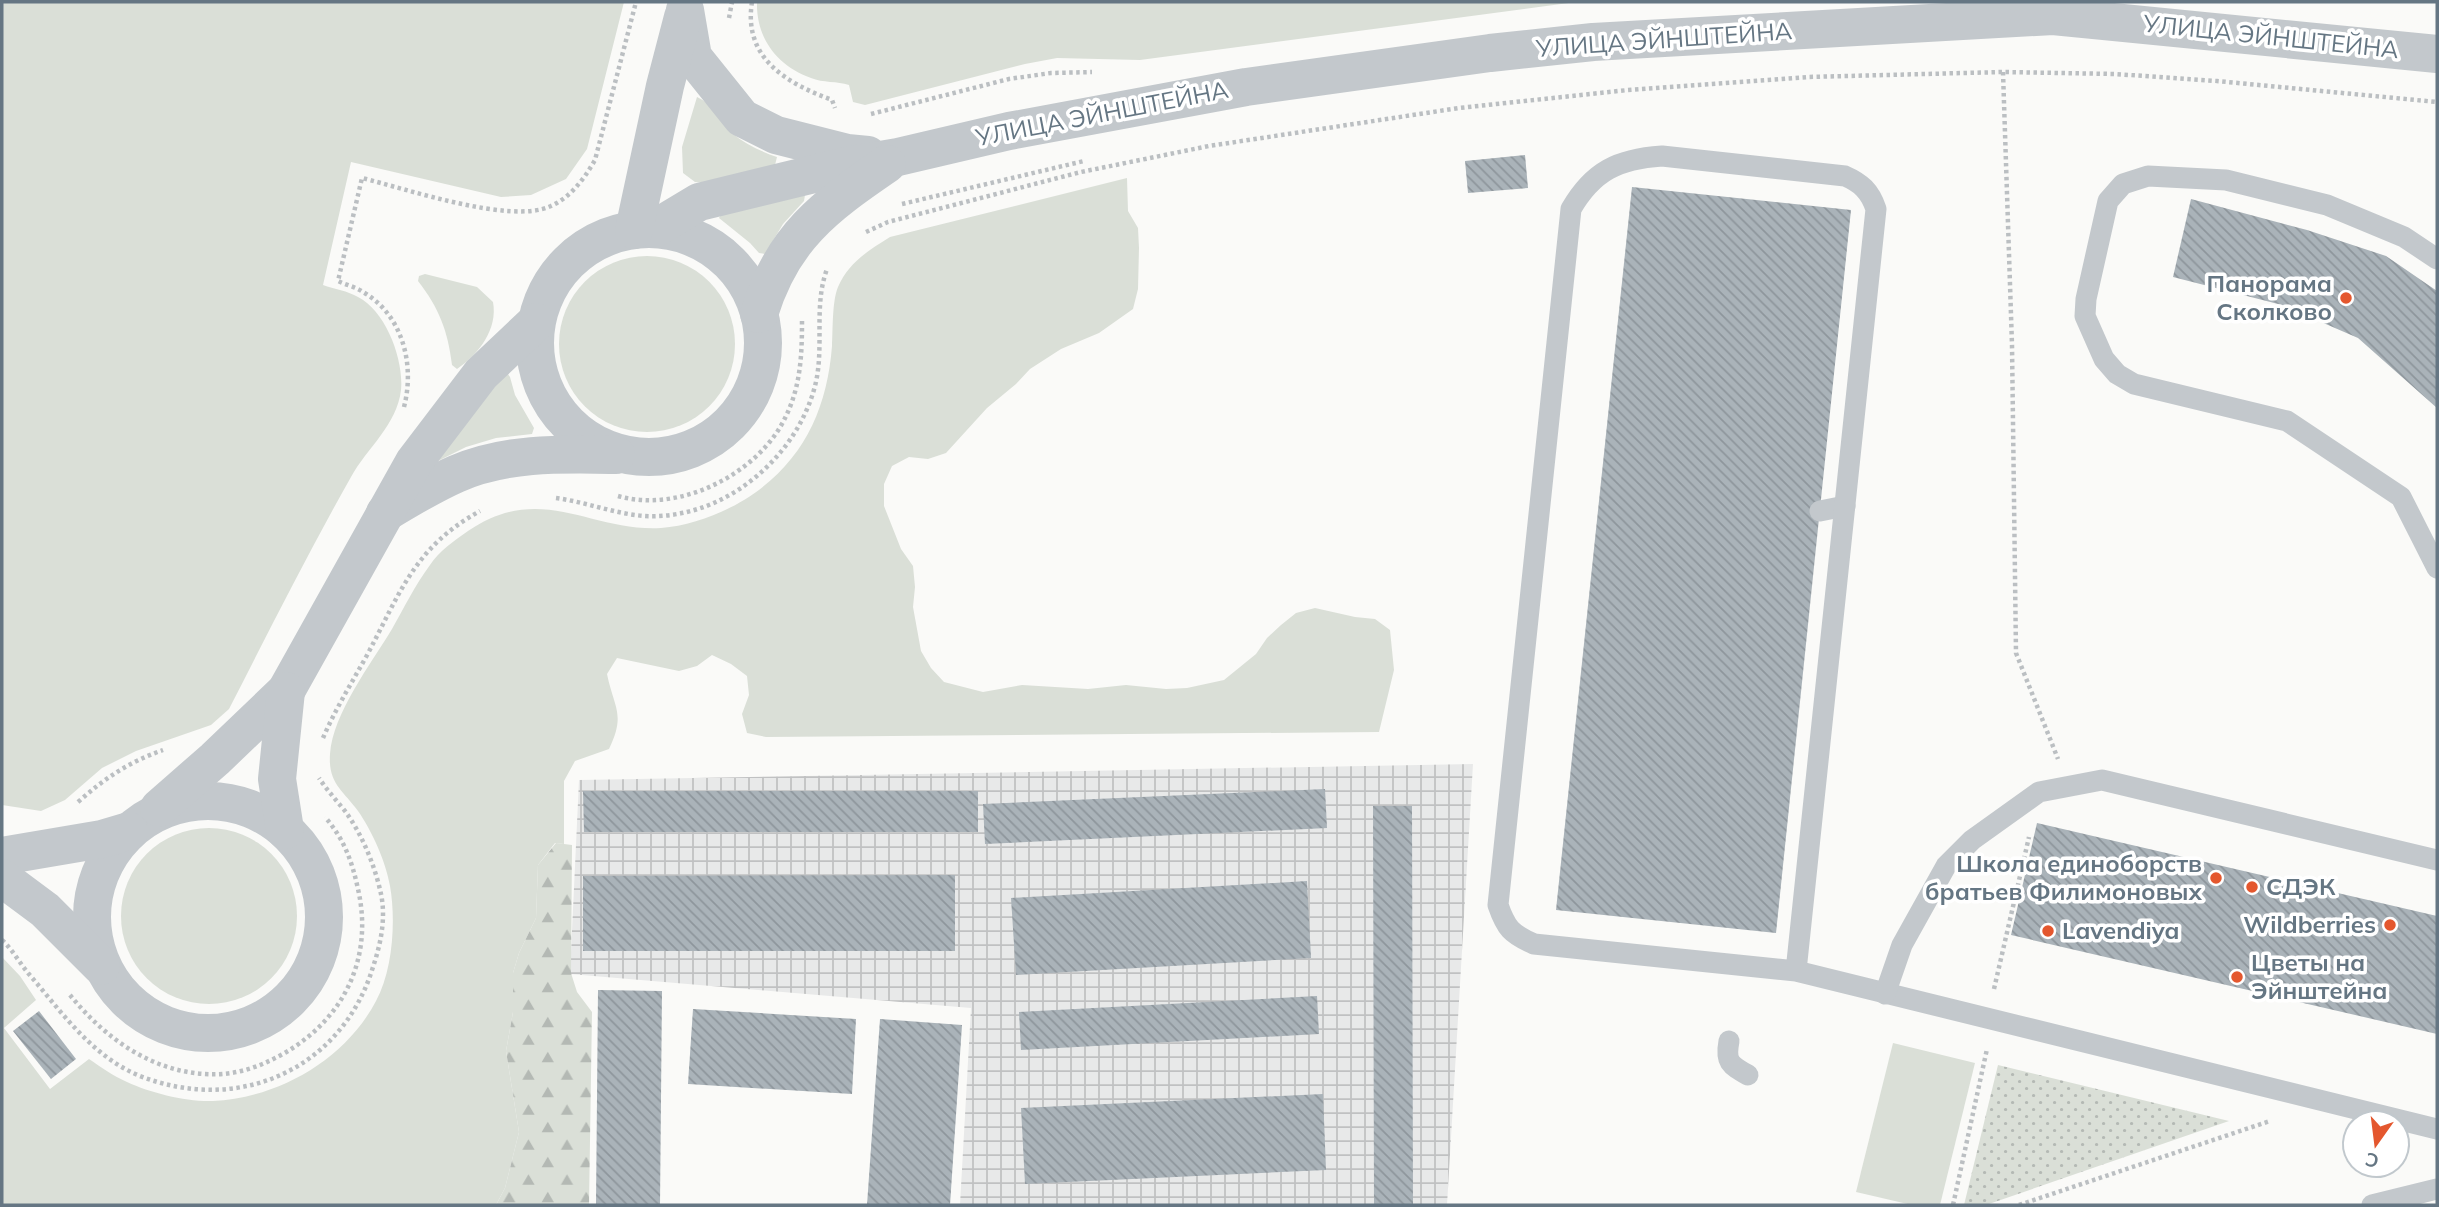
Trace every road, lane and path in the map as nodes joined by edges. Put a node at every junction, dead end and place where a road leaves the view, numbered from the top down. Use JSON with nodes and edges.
{"nodes":[{"id":1,"x":636,"y":2,"type":"edge"},
{"id":2,"x":752,"y":2,"type":"edge"},
{"id":3,"x":686,"y":6,"type":"edge"},
{"id":4,"x":2053,"y":9,"type":"edge"},
{"id":5,"x":2437,"y":54,"type":"edge"},
{"id":6,"x":1101,"y":72,"type":"dead end"},
{"id":7,"x":2003,"y":72,"type":"junction"},
{"id":8,"x":2437,"y":102,"type":"edge"},
{"id":9,"x":859,"y":116,"type":"dead end"},
{"id":10,"x":838,"y":118,"type":"dead end"},
{"id":11,"x":898,"y":157,"type":"junction"},
{"id":12,"x":1096,"y":158,"type":"dead end"},
{"id":13,"x":895,"y":205,"type":"dead end"},
{"id":14,"x":644,"y":229,"type":"junction"},
{"id":15,"x":860,"y":236,"type":"dead end"},
{"id":16,"x":2437,"y":259,"type":"edge"},
{"id":17,"x":835,"y":260,"type":"dead end"},
{"id":18,"x":760,"y":314,"type":"junction"},
{"id":19,"x":802,"y":318,"type":"dead end"},
{"id":20,"x":536,"y":322,"type":"junction"},
{"id":21,"x":403,"y":411,"type":"dead end"},
{"id":22,"x":629,"y":456,"type":"junction"},
{"id":23,"x":609,"y":494,"type":"dead end"},
{"id":24,"x":547,"y":496,"type":"dead end"},
{"id":25,"x":1845,"y":506,"type":"junction"},
{"id":26,"x":484,"y":509,"type":"dead end"},
{"id":27,"x":1820,"y":511,"type":"dead end"},
{"id":28,"x":383,"y":514,"type":"junction"},
{"id":29,"x":2437,"y":568,"type":"edge"},
{"id":30,"x":286,"y":691,"type":"junction"},
{"id":31,"x":319,"y":748,"type":"dead end"},
{"id":32,"x":166,"y":749,"type":"dead end"},
{"id":33,"x":319,"y":768,"type":"dead end"},
{"id":34,"x":2069,"y":785,"type":"junction"},
{"id":35,"x":73,"y":806,"type":"dead end"},
{"id":36,"x":318,"y":809,"type":"dead end"},
{"id":37,"x":141,"y":823,"type":"junction"},
{"id":38,"x":285,"y":830,"type":"junction"},
{"id":39,"x":2,"y":856,"type":"edge"},
{"id":40,"x":2437,"y":860,"type":"edge"},
{"id":41,"x":2,"y":878,"type":"edge"},
{"id":42,"x":2,"y":940,"type":"edge"},
{"id":43,"x":101,"y":966,"type":"junction"},
{"id":44,"x":1796,"y":971,"type":"junction"},
{"id":45,"x":62,"y":985,"type":"dead end"},
{"id":46,"x":1885,"y":994,"type":"junction"},
{"id":47,"x":1729,"y":1041,"type":"dead end"},
{"id":48,"x":1748,"y":1074,"type":"dead end"},
{"id":49,"x":2328,"y":1102,"type":"junction"},
{"id":50,"x":2437,"y":1129,"type":"edge"},
{"id":51,"x":2437,"y":1189,"type":"edge"},
{"id":52,"x":2380,"y":1204,"type":"edge"},
{"id":53,"x":2019,"y":1205,"type":"edge"}],
"edges":[{"from":1,"to":21,"type":"path"},
{"from":2,"to":10,"type":"path"},
{"from":3,"to":11,"type":"street"},
{"from":3,"to":14,"type":"street"},
{"from":4,"to":5,"type":"street","name":"УЛИЦА ЭЙНШТЕЙНА"},
{"from":4,"to":11,"type":"street","name":"УЛИЦА ЭЙНШТЕЙНА"},
{"from":6,"to":9,"type":"path"},
{"from":7,"to":8,"type":"path"},
{"from":7,"to":15,"type":"path"},
{"from":7,"to":34,"type":"path"},
{"from":11,"to":14,"type":"street"},
{"from":11,"to":18,"type":"street"},
{"from":12,"to":13,"type":"path"},
{"from":14,"to":18,"type":"street"},
{"from":14,"to":20,"type":"street"},
{"from":16,"to":29,"type":"lane"},
{"from":17,"to":24,"type":"path"},
{"from":18,"to":22,"type":"street"},
{"from":19,"to":23,"type":"path"},
{"from":20,"to":22,"type":"street"},
{"from":20,"to":28,"type":"street"},
{"from":22,"to":28,"type":"street"},
{"from":25,"to":27,"type":"lane"},
{"from":25,"to":44,"type":"lane"},
{"from":25,"to":44,"type":"lane"},
{"from":26,"to":31,"type":"path"},
{"from":28,"to":30,"type":"street"},
{"from":30,"to":37,"type":"street"},
{"from":30,"to":38,"type":"street"},
{"from":32,"to":35,"type":"path"},
{"from":33,"to":42,"type":"path"},
{"from":34,"to":40,"type":"lane"},
{"from":34,"to":46,"type":"lane"},
{"from":36,"to":45,"type":"path"},
{"from":37,"to":38,"type":"street"},
{"from":37,"to":39,"type":"street"},
{"from":37,"to":43,"type":"street"},
{"from":38,"to":43,"type":"street"},
{"from":41,"to":43,"type":"street"},
{"from":44,"to":46,"type":"lane"},
{"from":46,"to":49,"type":"lane"},
{"from":47,"to":48,"type":"lane"},
{"from":49,"to":50,"type":"lane"},
{"from":49,"to":53,"type":"path"},
{"from":51,"to":52,"type":"lane"}]}
